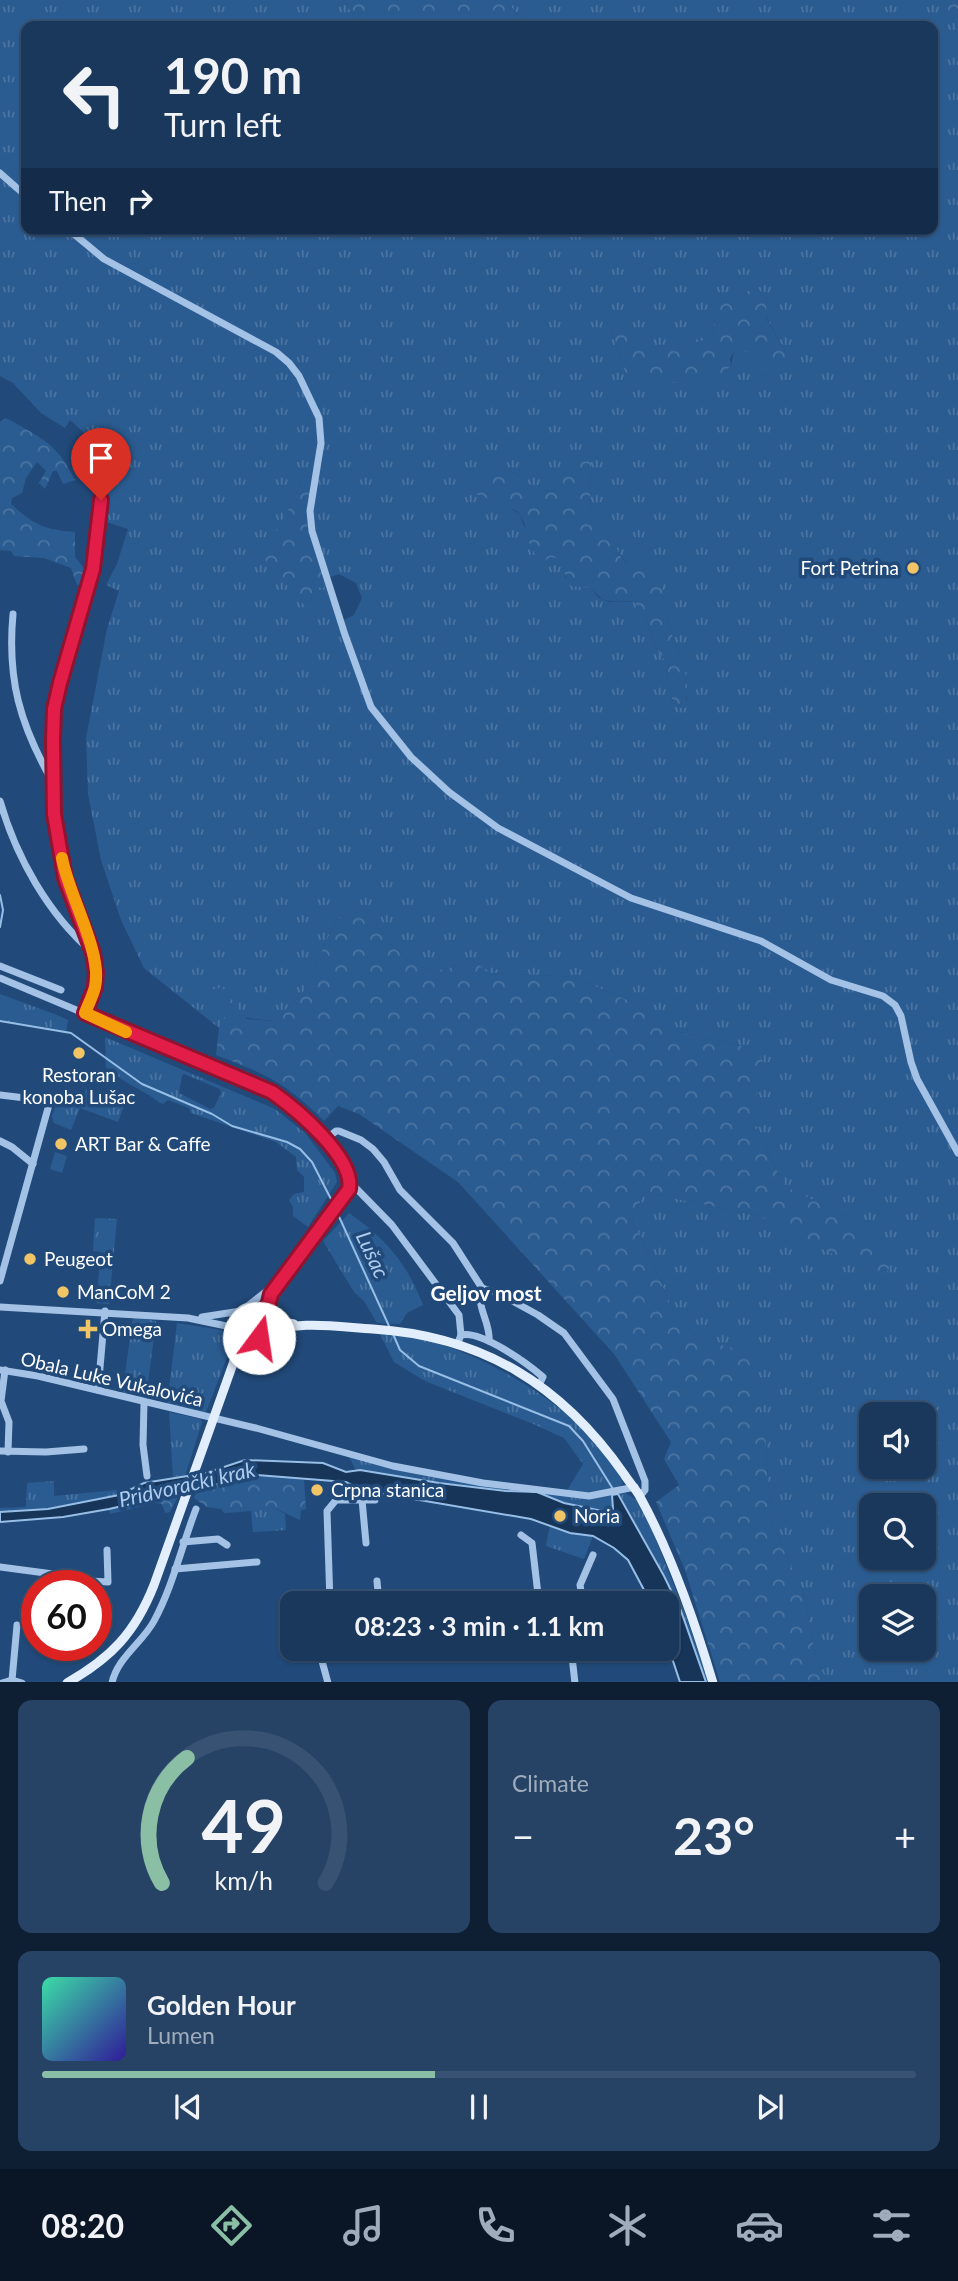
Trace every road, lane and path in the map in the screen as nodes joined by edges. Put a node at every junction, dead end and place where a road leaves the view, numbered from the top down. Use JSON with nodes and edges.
{"nodes":[{"id":1,"x":0,"y":173,"type":"edge"},
{"id":2,"x":21,"y":192,"type":"edge"},
{"id":3,"x":75,"y":235,"type":"edge"},
{"id":4,"x":105,"y":482,"type":"dead end"},
{"id":5,"x":13,"y":614,"type":"dead end"},
{"id":6,"x":52,"y":781,"type":"junction"},
{"id":7,"x":0,"y":801,"type":"edge"},
{"id":8,"x":93,"y":953,"type":"junction"},
{"id":9,"x":0,"y":966,"type":"edge"},
{"id":10,"x":0,"y":978,"type":"edge"},
{"id":11,"x":61,"y":990,"type":"dead end"},
{"id":12,"x":85,"y":1013,"type":"junction"},
{"id":13,"x":0,"y":1095,"type":"edge"},
{"id":14,"x":325,"y":1140,"type":"junction"},
{"id":15,"x":0,"y":1141,"type":"edge"},
{"id":16,"x":958,"y":1153,"type":"edge"},
{"id":17,"x":33,"y":1164,"type":"junction"},
{"id":18,"x":351,"y":1182,"type":"junction"},
{"id":19,"x":0,"y":1276,"type":"edge"},
{"id":20,"x":281,"y":1279,"type":"junction"},
{"id":21,"x":482,"y":1289,"type":"junction"},
{"id":22,"x":0,"y":1307,"type":"edge"},
{"id":23,"x":243,"y":1310,"type":"junction"},
{"id":24,"x":105,"y":1311,"type":"junction"},
{"id":25,"x":266,"y":1317,"type":"junction"},
{"id":26,"x":188,"y":1318,"type":"junction"},
{"id":27,"x":302,"y":1326,"type":"junction"},
{"id":28,"x":237,"y":1330,"type":"junction"},
{"id":29,"x":259,"y":1337,"type":"junction"},
{"id":30,"x":459,"y":1340,"type":"junction"},
{"id":31,"x":489,"y":1341,"type":"junction"},
{"id":32,"x":234,"y":1361,"type":"junction"},
{"id":33,"x":3,"y":1370,"type":"edge"},
{"id":34,"x":539,"y":1385,"type":"junction"},
{"id":35,"x":98,"y":1390,"type":"junction"},
{"id":36,"x":144,"y":1403,"type":"junction"},
{"id":37,"x":212,"y":1419,"type":"junction"},
{"id":38,"x":84,"y":1449,"type":"dead end"},
{"id":39,"x":4,"y":1452,"type":"edge"},
{"id":40,"x":147,"y":1476,"type":"dead end"},
{"id":41,"x":637,"y":1492,"type":"junction"},
{"id":42,"x":362,"y":1500,"type":"junction"},
{"id":43,"x":375,"y":1500,"type":"dead end"},
{"id":44,"x":195,"y":1509,"type":"dead end"},
{"id":45,"x":521,"y":1535,"type":"dead end"},
{"id":46,"x":183,"y":1542,"type":"junction"},
{"id":47,"x":366,"y":1543,"type":"dead end"},
{"id":48,"x":227,"y":1545,"type":"dead end"},
{"id":49,"x":107,"y":1550,"type":"dead end"},
{"id":50,"x":593,"y":1555,"type":"dead end"},
{"id":51,"x":257,"y":1562,"type":"dead end"},
{"id":52,"x":0,"y":1567,"type":"edge"},
{"id":53,"x":175,"y":1569,"type":"junction"},
{"id":54,"x":377,"y":1581,"type":"dead end"},
{"id":55,"x":330,"y":1591,"type":"edge"},
{"id":56,"x":378,"y":1591,"type":"edge"},
{"id":57,"x":538,"y":1591,"type":"edge"},
{"id":58,"x":581,"y":1591,"type":"edge"},
{"id":59,"x":17,"y":1625,"type":"dead end"},
{"id":60,"x":322,"y":1661,"type":"edge"},
{"id":61,"x":573,"y":1661,"type":"edge"},
{"id":62,"x":12,"y":1681,"type":"junction"},
{"id":63,"x":2,"y":1682,"type":"edge"},
{"id":64,"x":22,"y":1682,"type":"edge"},
{"id":65,"x":67,"y":1682,"type":"edge"},
{"id":66,"x":112,"y":1682,"type":"edge"},
{"id":67,"x":328,"y":1682,"type":"edge"},
{"id":68,"x":575,"y":1682,"type":"edge"},
{"id":69,"x":713,"y":1682,"type":"edge"}],
"edges":[{"from":1,"to":2,"type":"street"},
{"from":3,"to":16,"type":"street"},
{"from":4,"to":6,"type":"street"},
{"from":5,"to":6,"type":"street"},
{"from":6,"to":8,"type":"street"},
{"from":7,"to":8,"type":"street"},
{"from":8,"to":12,"type":"street"},
{"from":9,"to":11,"type":"street"},
{"from":10,"to":12,"type":"street"},
{"from":12,"to":14,"type":"street"},
{"from":13,"to":17,"type":"street"},
{"from":14,"to":18,"type":"street"},
{"from":14,"to":21,"type":"street"},
{"from":15,"to":17,"type":"street"},
{"from":17,"to":19,"type":"street"},
{"from":18,"to":20,"type":"street"},
{"from":18,"to":30,"type":"street"},
{"from":20,"to":23,"type":"street"},
{"from":20,"to":25,"type":"street"},
{"from":21,"to":31,"type":"street"},
{"from":21,"to":41,"type":"street"},
{"from":22,"to":24,"type":"street"},
{"from":23,"to":25,"type":"main road"},
{"from":23,"to":26,"type":"street"},
{"from":23,"to":28,"type":"main road"},
{"from":24,"to":26,"type":"street"},
{"from":24,"to":35,"type":"street"},
{"from":25,"to":27,"type":"main road"},
{"from":25,"to":29,"type":"main road"},
{"from":26,"to":28,"type":"street"},
{"from":27,"to":29,"type":"main road"},
{"from":27,"to":30,"type":"main road"},
{"from":28,"to":29,"type":"main road"},
{"from":28,"to":32,"type":"main road"},
{"from":29,"to":32,"type":"main road"},
{"from":30,"to":31,"type":"street"},
{"from":30,"to":34,"type":"main road"},
{"from":31,"to":34,"type":"street"},
{"from":32,"to":37,"type":"main road"},
{"from":33,"to":35,"type":"street","name":"Obala Luke Vukalovića"},
{"from":33,"to":39,"type":"street","name":"Obala Luke Vukalovića"},
{"from":34,"to":41,"type":"main road"},
{"from":35,"to":36,"type":"street","name":"Obala Luke Vukalovića"},
{"from":36,"to":37,"type":"street","name":"Obala Luke Vukalovića"},
{"from":36,"to":40,"type":"street"},
{"from":37,"to":41,"type":"street","name":"Obala Luke Vukalovića"},
{"from":37,"to":65,"type":"main road"},
{"from":38,"to":39,"type":"street","name":"Obala Luke Vukalovića"},
{"from":41,"to":69,"type":"main road"},
{"from":42,"to":43,"type":"street"},
{"from":42,"to":47,"type":"street"},
{"from":42,"to":55,"type":"street"},
{"from":44,"to":46,"type":"street"},
{"from":45,"to":57,"type":"street"},
{"from":46,"to":48,"type":"street"},
{"from":46,"to":53,"type":"street"},
{"from":49,"to":52,"type":"street"},
{"from":50,"to":58,"type":"street"},
{"from":51,"to":53,"type":"street"},
{"from":53,"to":66,"type":"street"},
{"from":54,"to":56,"type":"street"},
{"from":59,"to":62,"type":"street"},
{"from":60,"to":67,"type":"street"},
{"from":61,"to":68,"type":"street"},
{"from":62,"to":63,"type":"street"},
{"from":62,"to":64,"type":"street"}]}
